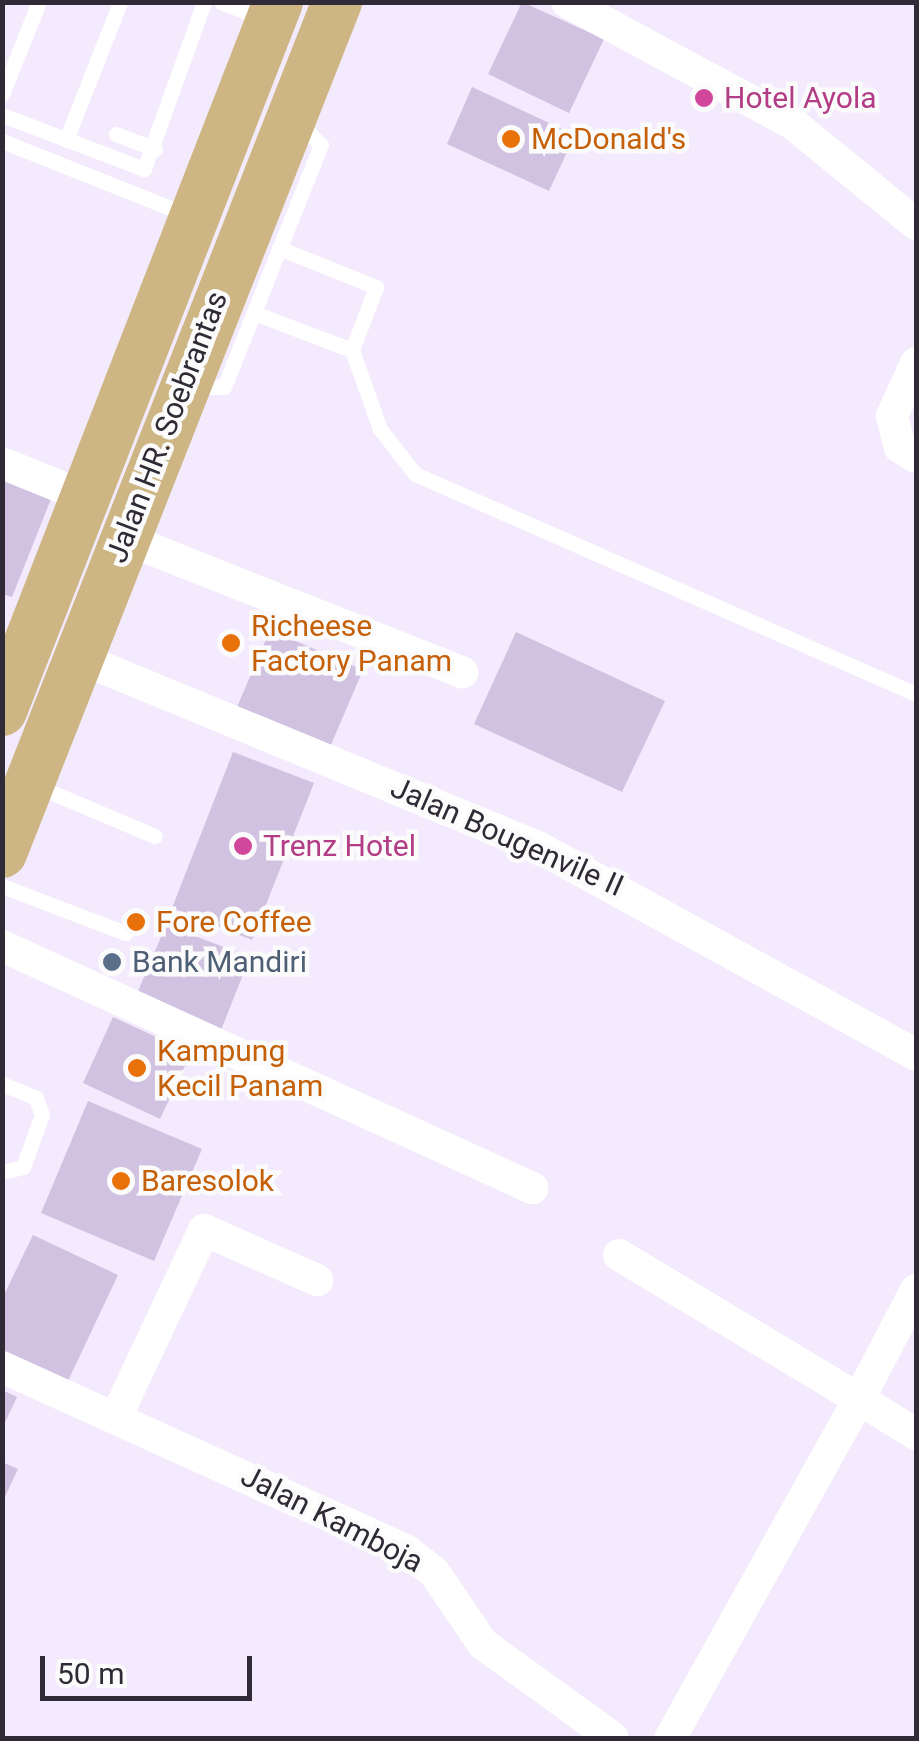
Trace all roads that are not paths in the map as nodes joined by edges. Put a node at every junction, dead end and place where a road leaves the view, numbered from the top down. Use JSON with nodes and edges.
{"nodes":[{"id":1,"x":39,"y":2,"type":"edge"},
{"id":2,"x":120,"y":2,"type":"edge"},
{"id":3,"x":204,"y":2,"type":"edge"},
{"id":4,"x":220,"y":2,"type":"edge"},
{"id":5,"x":337,"y":2,"type":"edge"},
{"id":6,"x":567,"y":2,"type":"edge"},
{"id":7,"x":274,"y":12,"type":"edge"},
{"id":8,"x":2,"y":94,"type":"edge"},
{"id":9,"x":2,"y":115,"type":"edge"},
{"id":10,"x":290,"y":118,"type":"junction"},
{"id":11,"x":116,"y":134,"type":"dead end"},
{"id":12,"x":66,"y":140,"type":"junction"},
{"id":13,"x":2,"y":141,"type":"edge"},
{"id":14,"x":155,"y":148,"type":"junction"},
{"id":15,"x":192,"y":216,"type":"junction"},
{"id":16,"x":916,"y":224,"type":"edge"},
{"id":17,"x":280,"y":248,"type":"junction"},
{"id":18,"x":254,"y":312,"type":"junction"},
{"id":19,"x":352,"y":350,"type":"junction"},
{"id":20,"x":916,"y":364,"type":"edge"},
{"id":21,"x":184,"y":383,"type":"junction"},
{"id":22,"x":916,"y":457,"type":"edge"},
{"id":23,"x":2,"y":463,"type":"edge"},
{"id":24,"x":83,"y":496,"type":"junction"},
{"id":25,"x":122,"y":538,"type":"junction"},
{"id":26,"x":79,"y":658,"type":"junction"},
{"id":27,"x":462,"y":672,"type":"dead end"},
{"id":28,"x":916,"y":694,"type":"edge"},
{"id":29,"x":4,"y":700,"type":"edge"},
{"id":30,"x":30,"y":783,"type":"junction"},
{"id":31,"x":154,"y":836,"type":"dead end"},
{"id":32,"x":2,"y":853,"type":"edge"},
{"id":33,"x":2,"y":886,"type":"edge"},
{"id":34,"x":125,"y":933,"type":"dead end"},
{"id":35,"x":2,"y":946,"type":"edge"},
{"id":36,"x":916,"y":1055,"type":"edge"},
{"id":37,"x":2,"y":1084,"type":"edge"},
{"id":38,"x":2,"y":1172,"type":"edge"},
{"id":39,"x":532,"y":1188,"type":"dead end"},
{"id":40,"x":619,"y":1254,"type":"dead end"},
{"id":41,"x":317,"y":1280,"type":"dead end"},
{"id":42,"x":916,"y":1290,"type":"edge"},
{"id":43,"x":2,"y":1367,"type":"edge"},
{"id":44,"x":859,"y":1399,"type":"junction"},
{"id":45,"x":118,"y":1415,"type":"junction"},
{"id":46,"x":916,"y":1434,"type":"edge"},
{"id":47,"x":613,"y":1738,"type":"edge"},
{"id":48,"x":670,"y":1738,"type":"edge"}],
"edges":[{"from":1,"to":8,"type":"lane"},
{"from":2,"to":12,"type":"lane"},
{"from":3,"to":14,"type":"lane"},
{"from":4,"to":7,"type":"lane"},
{"from":5,"to":10,"type":"main road","name":"Jalan HR. Soebrantas"},
{"from":6,"to":16,"type":"street"},
{"from":7,"to":15,"type":"main road","name":"Jalan HR. Soebrantas"},
{"from":9,"to":12,"type":"lane"},
{"from":10,"to":17,"type":"lane"},
{"from":10,"to":21,"type":"main road","name":"Jalan HR. Soebrantas"},
{"from":11,"to":14,"type":"lane"},
{"from":12,"to":14,"type":"lane"},
{"from":13,"to":15,"type":"lane"},
{"from":15,"to":24,"type":"main road","name":"Jalan HR. Soebrantas"},
{"from":17,"to":18,"type":"lane"},
{"from":17,"to":19,"type":"lane"},
{"from":18,"to":19,"type":"lane"},
{"from":18,"to":21,"type":"lane"},
{"from":19,"to":28,"type":"lane"},
{"from":20,"to":22,"type":"street"},
{"from":21,"to":25,"type":"main road","name":"Jalan HR. Soebrantas"},
{"from":23,"to":24,"type":"street"},
{"from":24,"to":29,"type":"main road","name":"Jalan HR. Soebrantas"},
{"from":25,"to":26,"type":"main road","name":"Jalan HR. Soebrantas"},
{"from":25,"to":27,"type":"street"},
{"from":26,"to":30,"type":"main road","name":"Jalan HR. Soebrantas"},
{"from":26,"to":36,"type":"street","name":"Jalan Bougenvile II"},
{"from":30,"to":31,"type":"lane"},
{"from":30,"to":32,"type":"main road","name":"Jalan HR. Soebrantas"},
{"from":33,"to":34,"type":"lane"},
{"from":35,"to":39,"type":"street"},
{"from":37,"to":38,"type":"lane"},
{"from":40,"to":44,"type":"street"},
{"from":41,"to":45,"type":"street"},
{"from":42,"to":44,"type":"street"},
{"from":43,"to":45,"type":"street","name":"Jalan Kamboja"},
{"from":44,"to":46,"type":"street"},
{"from":44,"to":48,"type":"street"},
{"from":45,"to":47,"type":"street","name":"Jalan Kamboja"}]}
